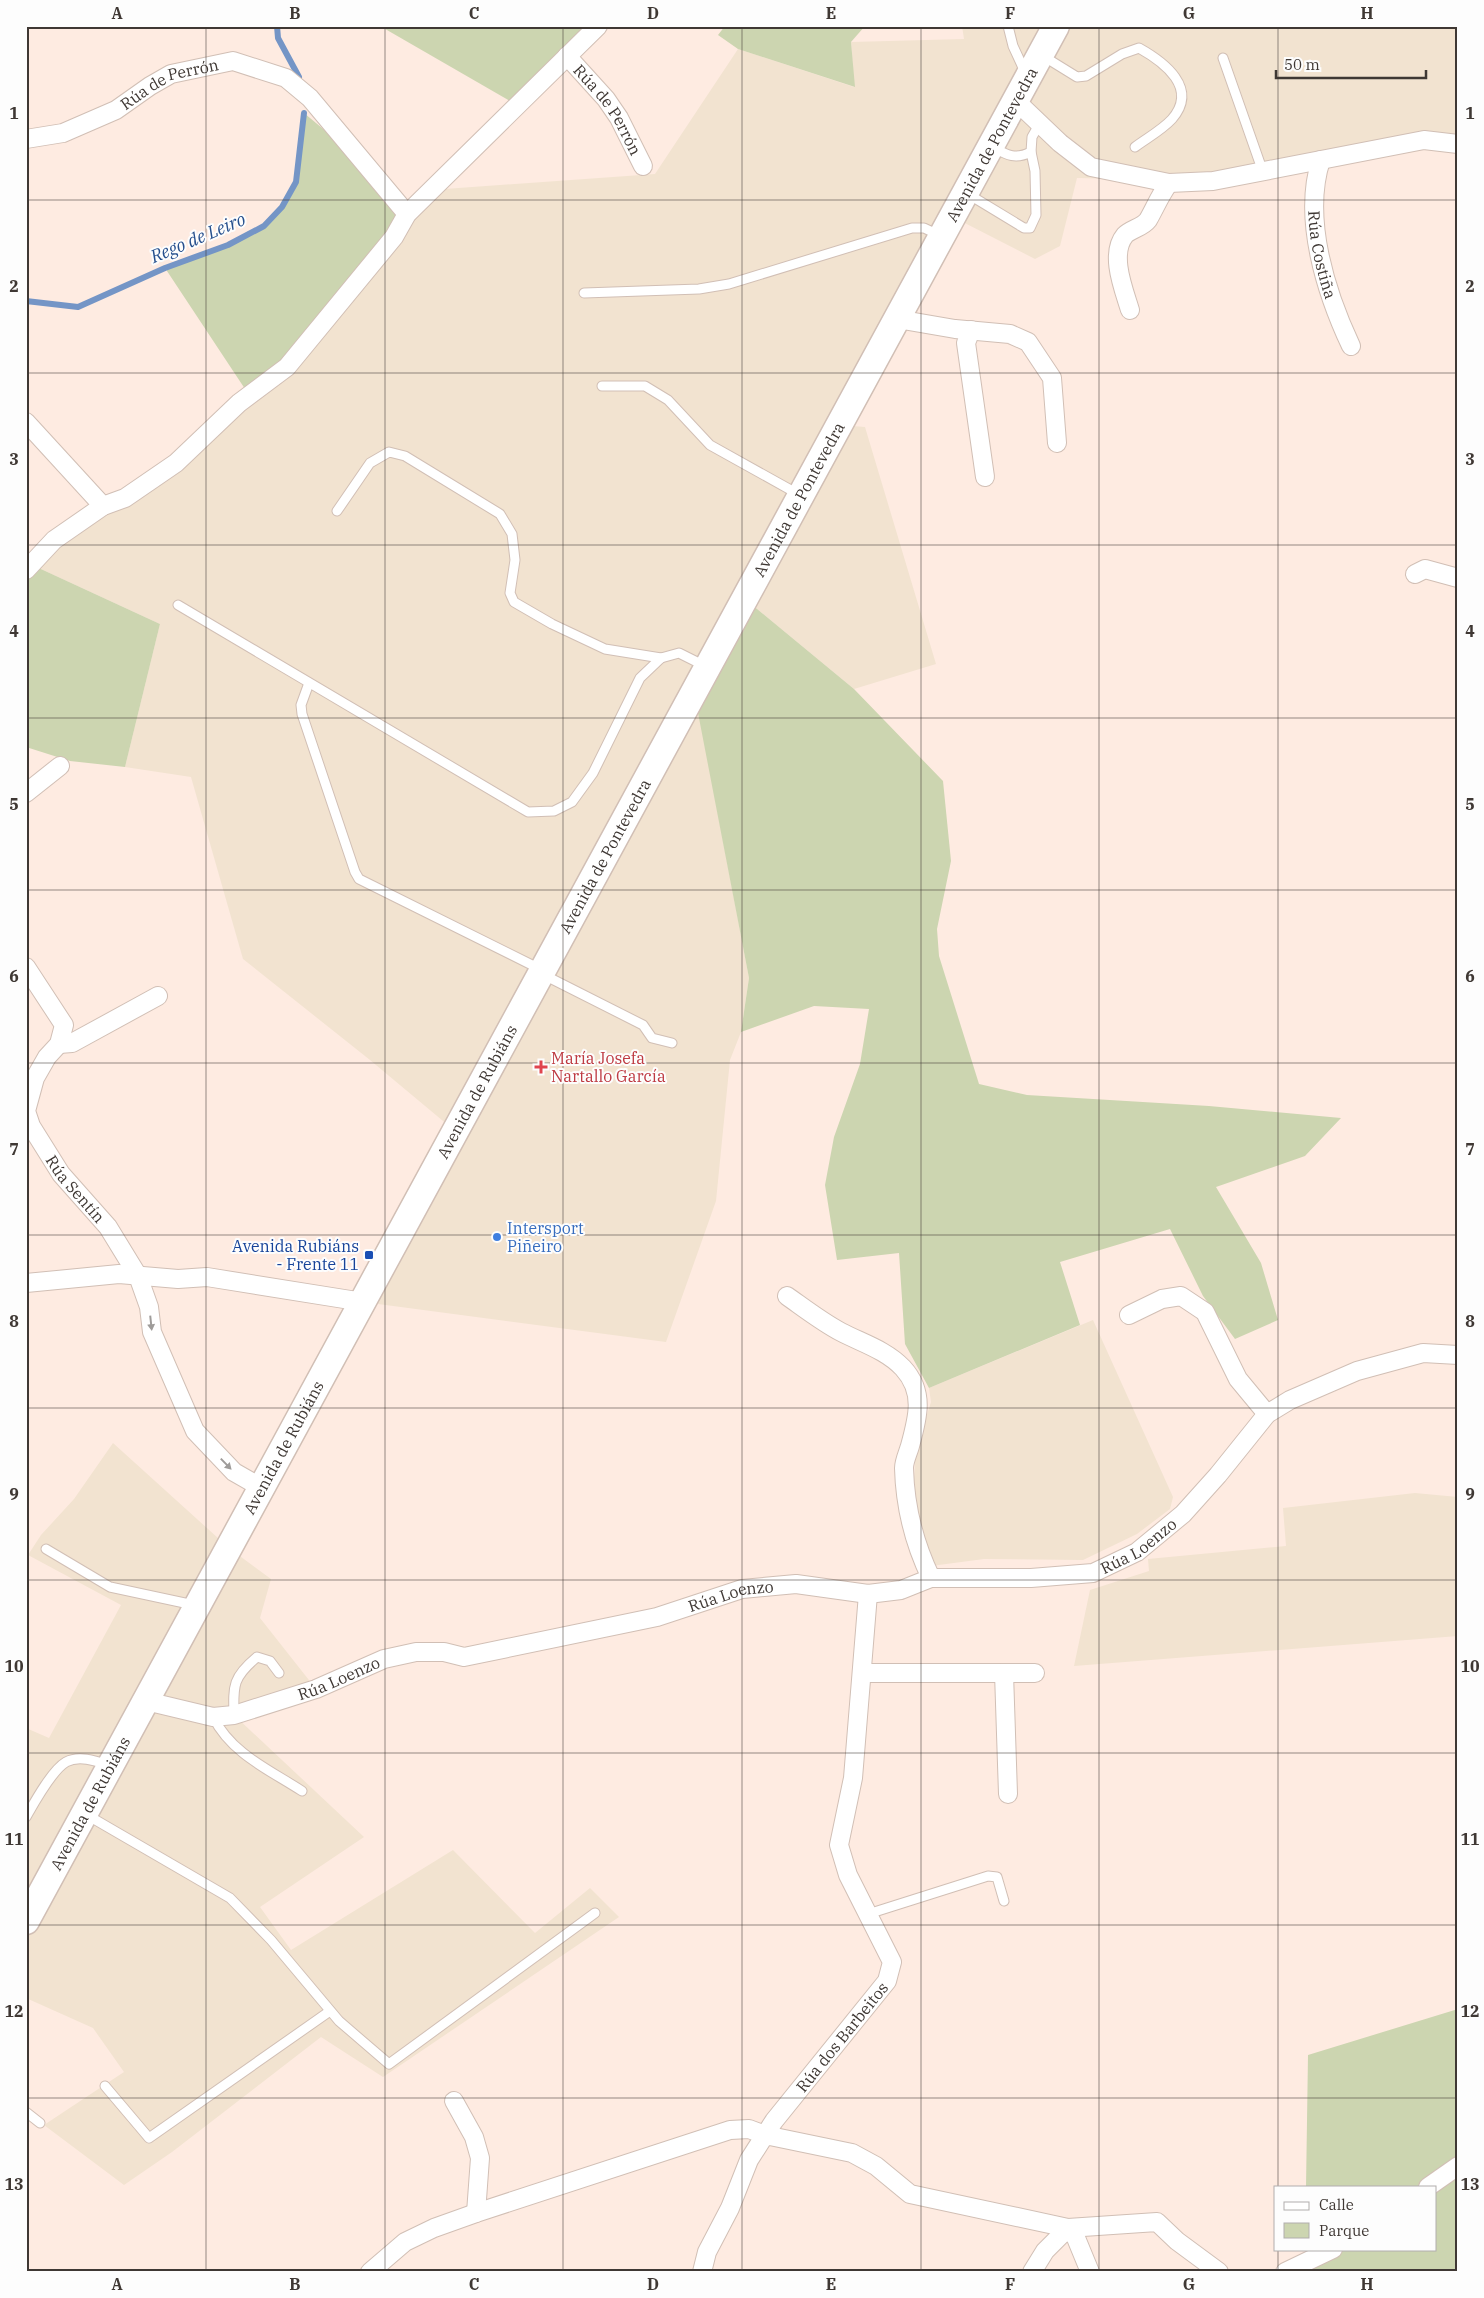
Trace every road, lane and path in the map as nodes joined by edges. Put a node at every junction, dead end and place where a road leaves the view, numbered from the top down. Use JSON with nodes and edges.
{"nodes":[{"id":1,"x":598,"y":26,"type":"edge"},
{"id":2,"x":1008,"y":26,"type":"edge"},
{"id":3,"x":1056,"y":26,"type":"edge"},
{"id":4,"x":1041,"y":54,"type":"junction"},
{"id":5,"x":567,"y":56,"type":"junction"},
{"id":6,"x":1223,"y":58,"type":"dead end"},
{"id":7,"x":1028,"y":78,"type":"junction"},
{"id":8,"x":1016,"y":101,"type":"junction"},
{"id":9,"x":1040,"y":123,"type":"junction"},
{"id":10,"x":26,"y":139,"type":"edge"},
{"id":11,"x":1458,"y":144,"type":"edge"},
{"id":12,"x":991,"y":147,"type":"junction"},
{"id":13,"x":1135,"y":147,"type":"dead end"},
{"id":14,"x":1031,"y":152,"type":"junction"},
{"id":15,"x":1321,"y":160,"type":"junction"},
{"id":16,"x":643,"y":166,"type":"dead end"},
{"id":17,"x":1263,"y":172,"type":"junction"},
{"id":18,"x":1169,"y":183,"type":"junction"},
{"id":19,"x":966,"y":193,"type":"junction"},
{"id":20,"x":407,"y":214,"type":"junction"},
{"id":21,"x":942,"y":236,"type":"junction"},
{"id":22,"x":584,"y":293,"type":"dead end"},
{"id":23,"x":1130,"y":310,"type":"dead end"},
{"id":24,"x":897,"y":319,"type":"junction"},
{"id":25,"x":971,"y":330,"type":"junction"},
{"id":26,"x":1351,"y":346,"type":"dead end"},
{"id":27,"x":602,"y":386,"type":"dead end"},
{"id":28,"x":26,"y":422,"type":"edge"},
{"id":29,"x":1057,"y":443,"type":"dead end"},
{"id":30,"x":985,"y":478,"type":"dead end"},
{"id":31,"x":802,"y":495,"type":"junction"},
{"id":32,"x":103,"y":506,"type":"junction"},
{"id":33,"x":337,"y":511,"type":"dead end"},
{"id":34,"x":26,"y":570,"type":"edge"},
{"id":35,"x":1416,"y":574,"type":"dead end"},
{"id":36,"x":1458,"y":578,"type":"edge"},
{"id":37,"x":178,"y":605,"type":"dead end"},
{"id":38,"x":661,"y":658,"type":"junction"},
{"id":39,"x":708,"y":668,"type":"junction"},
{"id":40,"x":309,"y":683,"type":"junction"},
{"id":41,"x":60,"y":766,"type":"dead end"},
{"id":42,"x":26,"y":793,"type":"edge"},
{"id":43,"x":26,"y":967,"type":"edge"},
{"id":44,"x":542,"y":972,"type":"junction"},
{"id":45,"x":158,"y":996,"type":"dead end"},
{"id":46,"x":672,"y":1043,"type":"dead end"},
{"id":47,"x":59,"y":1044,"type":"junction"},
{"id":48,"x":26,"y":1111,"type":"edge"},
{"id":49,"x":138,"y":1276,"type":"junction"},
{"id":50,"x":26,"y":1283,"type":"edge"},
{"id":51,"x":787,"y":1296,"type":"dead end"},
{"id":52,"x":363,"y":1302,"type":"junction"},
{"id":53,"x":1129,"y":1315,"type":"dead end"},
{"id":54,"x":1458,"y":1355,"type":"edge"},
{"id":55,"x":1267,"y":1414,"type":"junction"},
{"id":56,"x":262,"y":1488,"type":"junction"},
{"id":57,"x":46,"y":1550,"type":"dead end"},
{"id":58,"x":931,"y":1578,"type":"junction"},
{"id":59,"x":868,"y":1594,"type":"junction"},
{"id":60,"x":198,"y":1605,"type":"junction"},
{"id":61,"x":279,"y":1673,"type":"dead end"},
{"id":62,"x":862,"y":1673,"type":"junction"},
{"id":63,"x":1004,"y":1674,"type":"junction"},
{"id":64,"x":1035,"y":1674,"type":"dead end"},
{"id":65,"x":146,"y":1701,"type":"junction"},
{"id":66,"x":234,"y":1715,"type":"junction"},
{"id":67,"x":214,"y":1717,"type":"junction"},
{"id":68,"x":111,"y":1766,"type":"junction"},
{"id":69,"x":302,"y":1791,"type":"dead end"},
{"id":70,"x":1008,"y":1794,"type":"dead end"},
{"id":71,"x":85,"y":1814,"type":"junction"},
{"id":72,"x":26,"y":1817,"type":"edge"},
{"id":73,"x":1004,"y":1901,"type":"dead end"},
{"id":74,"x":595,"y":1913,"type":"dead end"},
{"id":75,"x":868,"y":1914,"type":"junction"},
{"id":76,"x":26,"y":1922,"type":"edge"},
{"id":77,"x":330,"y":2011,"type":"junction"},
{"id":78,"x":105,"y":2086,"type":"dead end"},
{"id":79,"x":454,"y":2101,"type":"dead end"},
{"id":80,"x":26,"y":2112,"type":"edge"},
{"id":81,"x":40,"y":2123,"type":"dead end"},
{"id":82,"x":765,"y":2135,"type":"junction"},
{"id":83,"x":1458,"y":2166,"type":"edge"},
{"id":84,"x":1429,"y":2186,"type":"edge"},
{"id":85,"x":476,"y":2213,"type":"junction"},
{"id":86,"x":1068,"y":2228,"type":"junction"},
{"id":87,"x":1331,"y":2250,"type":"edge"},
{"id":88,"x":370,"y":2272,"type":"edge"},
{"id":89,"x":702,"y":2272,"type":"edge"},
{"id":90,"x":1032,"y":2272,"type":"edge"},
{"id":91,"x":1090,"y":2272,"type":"edge"},
{"id":92,"x":1219,"y":2272,"type":"edge"},
{"id":93,"x":1285,"y":2272,"type":"edge"}],
"edges":[{"from":1,"to":5,"type":"street","name":"Rúa de Perrón"},
{"from":2,"to":7,"type":"lane"},
{"from":3,"to":4,"type":"main road","name":"Avenida de Pontevedra"},
{"from":4,"to":7,"type":"main road","name":"Avenida de Pontevedra"},
{"from":4,"to":13,"type":"lane"},
{"from":5,"to":16,"type":"street","name":"Rúa de Perrón"},
{"from":5,"to":20,"type":"street","name":"Rúa de Perrón"},
{"from":6,"to":17,"type":"lane"},
{"from":7,"to":8,"type":"main road","name":"Avenida de Pontevedra"},
{"from":8,"to":9,"type":"street"},
{"from":8,"to":12,"type":"main road","name":"Avenida de Pontevedra"},
{"from":9,"to":14,"type":"lane"},
{"from":9,"to":18,"type":"street"},
{"from":10,"to":20,"type":"street","name":"Rúa de Perrón"},
{"from":11,"to":15,"type":"street"},
{"from":12,"to":14,"type":"lane"},
{"from":12,"to":19,"type":"main road","name":"Avenida de Pontevedra"},
{"from":14,"to":19,"type":"lane"},
{"from":15,"to":17,"type":"street"},
{"from":15,"to":26,"type":"street","name":"Rúa Costiña"},
{"from":17,"to":18,"type":"street"},
{"from":18,"to":23,"type":"street"},
{"from":19,"to":21,"type":"main road","name":"Avenida de Pontevedra"},
{"from":20,"to":32,"type":"street","name":"Rúa de Perrón"},
{"from":21,"to":22,"type":"lane"},
{"from":21,"to":24,"type":"main road","name":"Avenida de Pontevedra"},
{"from":24,"to":25,"type":"street"},
{"from":24,"to":31,"type":"main road","name":"Avenida de Pontevedra"},
{"from":25,"to":29,"type":"street"},
{"from":25,"to":30,"type":"street"},
{"from":27,"to":31,"type":"lane"},
{"from":28,"to":32,"type":"street"},
{"from":31,"to":39,"type":"main road","name":"Avenida de Pontevedra"},
{"from":32,"to":34,"type":"street","name":"Rúa de Perrón"},
{"from":33,"to":38,"type":"lane"},
{"from":35,"to":36,"type":"street"},
{"from":37,"to":40,"type":"lane"},
{"from":38,"to":39,"type":"lane"},
{"from":38,"to":40,"type":"lane"},
{"from":39,"to":44,"type":"main road","name":"Avenida de Pontevedra"},
{"from":40,"to":44,"type":"lane"},
{"from":41,"to":42,"type":"street"},
{"from":43,"to":47,"type":"street"},
{"from":44,"to":46,"type":"lane"},
{"from":44,"to":52,"type":"main road","name":"Avenida de Rubiáns"},
{"from":45,"to":47,"type":"street"},
{"from":47,"to":48,"type":"street","name":"Rúa Sentín"},
{"from":48,"to":49,"type":"street","name":"Rúa Sentín"},
{"from":49,"to":50,"type":"street"},
{"from":49,"to":52,"type":"street"},
{"from":49,"to":56,"type":"street","name":"Rúa Sentín","one_way":true},
{"from":51,"to":58,"type":"street"},
{"from":52,"to":56,"type":"main road","name":"Avenida de Rubiáns"},
{"from":53,"to":55,"type":"street"},
{"from":54,"to":55,"type":"street","name":"Rúa Loenzo"},
{"from":55,"to":58,"type":"street","name":"Rúa Loenzo"},
{"from":56,"to":60,"type":"main road","name":"Avenida de Rubiáns"},
{"from":57,"to":60,"type":"lane"},
{"from":58,"to":59,"type":"street","name":"Rúa Loenzo"},
{"from":59,"to":62,"type":"street","name":"Rúa dos Barbeitos"},
{"from":59,"to":66,"type":"street","name":"Rúa Loenzo"},
{"from":60,"to":65,"type":"main road","name":"Avenida de Rubiáns"},
{"from":61,"to":66,"type":"lane"},
{"from":62,"to":63,"type":"street"},
{"from":62,"to":75,"type":"street","name":"Rúa dos Barbeitos"},
{"from":63,"to":64,"type":"street"},
{"from":63,"to":70,"type":"street"},
{"from":65,"to":67,"type":"street","name":"Rúa Loenzo"},
{"from":65,"to":68,"type":"main road","name":"Avenida de Rubiáns"},
{"from":66,"to":67,"type":"street","name":"Rúa Loenzo"},
{"from":67,"to":69,"type":"lane"},
{"from":68,"to":71,"type":"main road","name":"Avenida de Rubiáns"},
{"from":68,"to":72,"type":"lane"},
{"from":71,"to":76,"type":"main road","name":"Avenida de Rubiáns"},
{"from":71,"to":77,"type":"lane"},
{"from":73,"to":75,"type":"lane"},
{"from":74,"to":77,"type":"lane"},
{"from":75,"to":82,"type":"street","name":"Rúa dos Barbeitos"},
{"from":77,"to":78,"type":"lane"},
{"from":79,"to":85,"type":"street"},
{"from":80,"to":81,"type":"lane"},
{"from":82,"to":85,"type":"street"},
{"from":82,"to":86,"type":"street"},
{"from":82,"to":89,"type":"street","name":"Rúa dos Barbeitos"},
{"from":83,"to":84,"type":"street"},
{"from":85,"to":88,"type":"street"},
{"from":86,"to":90,"type":"street"},
{"from":86,"to":91,"type":"street"},
{"from":86,"to":92,"type":"street"},
{"from":87,"to":93,"type":"street"}]}
